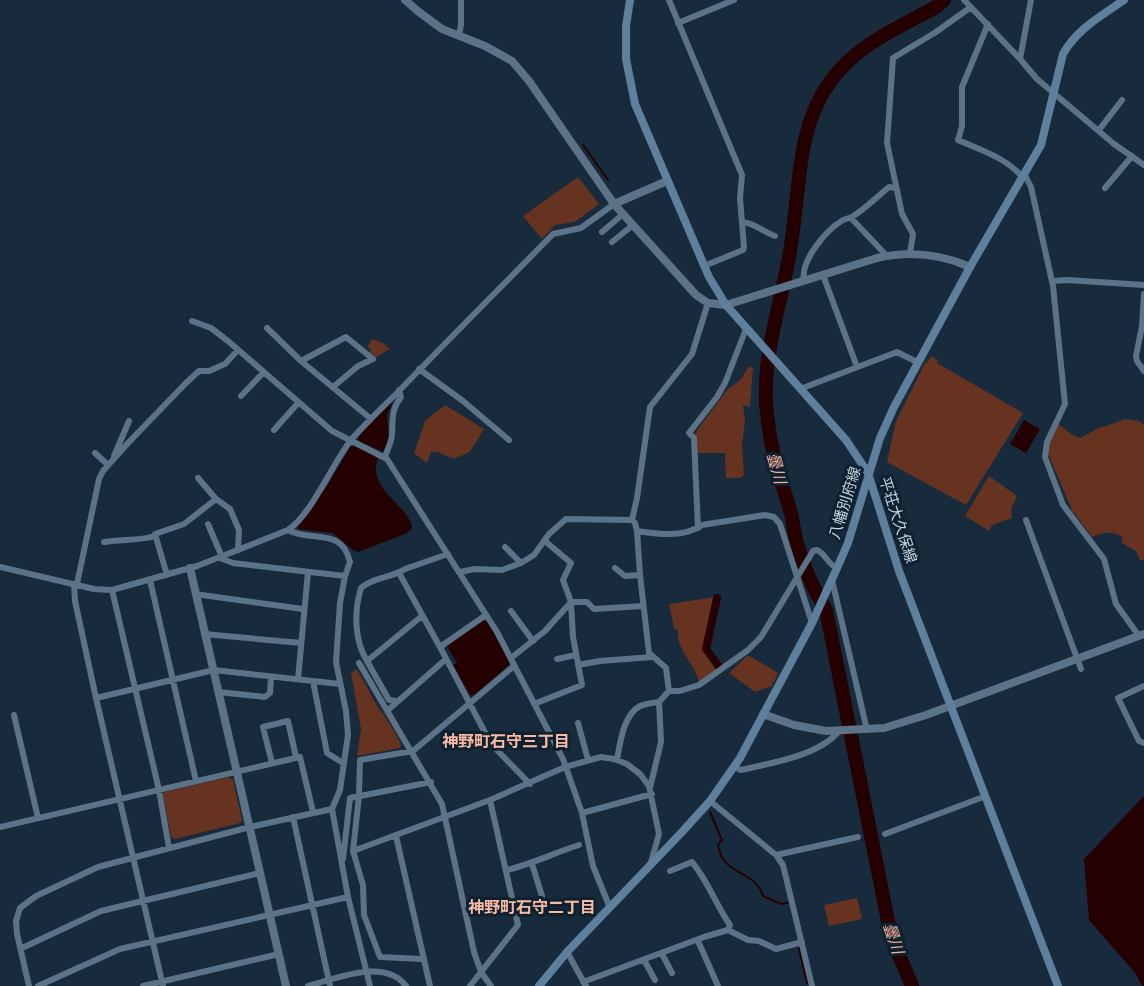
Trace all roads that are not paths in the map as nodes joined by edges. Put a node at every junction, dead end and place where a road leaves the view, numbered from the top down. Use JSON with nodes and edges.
{"nodes":[{"id":1,"x":405,"y":0,"type":"edge"},
{"id":2,"x":461,"y":0,"type":"edge"},
{"id":3,"x":630,"y":0,"type":"edge"},
{"id":4,"x":669,"y":0,"type":"edge"},
{"id":5,"x":734,"y":0,"type":"edge"},
{"id":6,"x":1031,"y":0,"type":"edge"},
{"id":7,"x":1123,"y":1,"type":"edge"},
{"id":8,"x":967,"y":3,"type":"edge"},
{"id":9,"x":678,"y":23,"type":"junction"},
{"id":10,"x":988,"y":24,"type":"junction"},
{"id":11,"x":459,"y":35,"type":"junction"},
{"id":12,"x":1020,"y":59,"type":"junction"},
{"id":13,"x":1053,"y":93,"type":"junction"},
{"id":14,"x":1122,"y":100,"type":"dead end"},
{"id":15,"x":1099,"y":129,"type":"junction"},
{"id":16,"x":1132,"y":156,"type":"junction"},
{"id":17,"x":1144,"y":165,"type":"edge"},
{"id":18,"x":1024,"y":177,"type":"junction"},
{"id":19,"x":667,"y":181,"type":"junction"},
{"id":20,"x":896,"y":188,"type":"junction"},
{"id":21,"x":1105,"y":188,"type":"dead end"},
{"id":22,"x":614,"y":204,"type":"junction"},
{"id":23,"x":623,"y":214,"type":"junction"},
{"id":24,"x":851,"y":218,"type":"junction"},
{"id":25,"x":742,"y":222,"type":"junction"},
{"id":26,"x":633,"y":225,"type":"junction"},
{"id":27,"x":602,"y":232,"type":"dead end"},
{"id":28,"x":775,"y":236,"type":"dead end"},
{"id":29,"x":612,"y":242,"type":"dead end"},
{"id":30,"x":910,"y":253,"type":"junction"},
{"id":31,"x":886,"y":256,"type":"junction"},
{"id":32,"x":705,"y":266,"type":"junction"},
{"id":33,"x":969,"y":267,"type":"junction"},
{"id":34,"x":823,"y":275,"type":"junction"},
{"id":35,"x":1053,"y":281,"type":"junction"},
{"id":36,"x":801,"y":282,"type":"junction"},
{"id":37,"x":1144,"y":285,"type":"edge"},
{"id":38,"x":1144,"y":294,"type":"edge"},
{"id":39,"x":708,"y":303,"type":"junction"},
{"id":40,"x":726,"y":305,"type":"junction"},
{"id":41,"x":192,"y":321,"type":"dead end"},
{"id":42,"x":267,"y":328,"type":"dead end"},
{"id":43,"x":747,"y":330,"type":"junction"},
{"id":44,"x":282,"y":332,"type":"dead end"},
{"id":45,"x":277,"y":338,"type":"junction"},
{"id":46,"x":237,"y":351,"type":"junction"},
{"id":47,"x":301,"y":361,"type":"junction"},
{"id":48,"x":917,"y":362,"type":"junction"},
{"id":49,"x":857,"y":367,"type":"junction"},
{"id":50,"x":419,"y":369,"type":"junction"},
{"id":51,"x":1144,"y":371,"type":"edge"},
{"id":52,"x":263,"y":373,"type":"junction"},
{"id":53,"x":333,"y":387,"type":"junction"},
{"id":54,"x":800,"y":389,"type":"junction"},
{"id":55,"x":399,"y":390,"type":"junction"},
{"id":56,"x":241,"y":396,"type":"dead end"},
{"id":57,"x":298,"y":403,"type":"junction"},
{"id":58,"x":371,"y":419,"type":"junction"},
{"id":59,"x":129,"y":421,"type":"dead end"},
{"id":60,"x":274,"y":430,"type":"dead end"},
{"id":61,"x":509,"y":440,"type":"dead end"},
{"id":62,"x":351,"y":441,"type":"junction"},
{"id":63,"x":95,"y":453,"type":"dead end"},
{"id":64,"x":385,"y":457,"type":"junction"},
{"id":65,"x":110,"y":464,"type":"junction"},
{"id":66,"x":868,"y":472,"type":"junction"},
{"id":67,"x":198,"y":478,"type":"dead end"},
{"id":68,"x":216,"y":499,"type":"junction"},
{"id":69,"x":632,"y":520,"type":"junction"},
{"id":70,"x":1026,"y":520,"type":"dead end"},
{"id":71,"x":208,"y":524,"type":"dead end"},
{"id":72,"x":698,"y":528,"type":"junction"},
{"id":73,"x":288,"y":530,"type":"junction"},
{"id":74,"x":637,"y":531,"type":"junction"},
{"id":75,"x":155,"y":536,"type":"junction"},
{"id":76,"x":545,"y":541,"type":"junction"},
{"id":77,"x":104,"y":542,"type":"dead end"},
{"id":78,"x":506,"y":547,"type":"dead end"},
{"id":79,"x":238,"y":550,"type":"junction"},
{"id":80,"x":448,"y":554,"type":"junction"},
{"id":81,"x":221,"y":558,"type":"junction"},
{"id":82,"x":521,"y":563,"type":"junction"},
{"id":83,"x":0,"y":567,"type":"edge"},
{"id":84,"x":190,"y":568,"type":"junction"},
{"id":85,"x":615,"y":568,"type":"dead end"},
{"id":86,"x":837,"y":568,"type":"junction"},
{"id":87,"x":308,"y":572,"type":"junction"},
{"id":88,"x":460,"y":572,"type":"junction"},
{"id":89,"x":399,"y":573,"type":"junction"},
{"id":90,"x":167,"y":575,"type":"junction"},
{"id":91,"x":640,"y":575,"type":"junction"},
{"id":92,"x":345,"y":576,"type":"junction"},
{"id":93,"x":796,"y":578,"type":"junction"},
{"id":94,"x":150,"y":580,"type":"junction"},
{"id":95,"x":832,"y":580,"type":"junction"},
{"id":96,"x":75,"y":584,"type":"junction"},
{"id":97,"x":112,"y":590,"type":"junction"},
{"id":98,"x":195,"y":594,"type":"junction"},
{"id":99,"x":571,"y":602,"type":"junction"},
{"id":100,"x":643,"y":606,"type":"junction"},
{"id":101,"x":303,"y":609,"type":"junction"},
{"id":102,"x":511,"y":611,"type":"dead end"},
{"id":103,"x":486,"y":615,"type":"junction"},
{"id":104,"x":422,"y":616,"type":"junction"},
{"id":105,"x":812,"y":623,"type":"junction"},
{"id":106,"x":204,"y":634,"type":"junction"},
{"id":107,"x":1142,"y":635,"type":"edge"},
{"id":108,"x":533,"y":641,"type":"junction"},
{"id":109,"x":301,"y":644,"type":"junction"},
{"id":110,"x":1144,"y":645,"type":"edge"},
{"id":111,"x":440,"y":647,"type":"junction"},
{"id":112,"x":576,"y":655,"type":"junction"},
{"id":113,"x":652,"y":657,"type":"junction"},
{"id":114,"x":511,"y":658,"type":"junction"},
{"id":115,"x":446,"y":659,"type":"junction"},
{"id":116,"x":557,"y":659,"type":"dead end"},
{"id":117,"x":1078,"y":659,"type":"junction"},
{"id":118,"x":367,"y":661,"type":"junction"},
{"id":119,"x":359,"y":663,"type":"dead end"},
{"id":120,"x":578,"y":665,"type":"junction"},
{"id":121,"x":514,"y":666,"type":"junction"},
{"id":122,"x":1082,"y":669,"type":"dead end"},
{"id":123,"x":214,"y":670,"type":"junction"},
{"id":124,"x":271,"y":676,"type":"junction"},
{"id":125,"x":298,"y":679,"type":"junction"},
{"id":126,"x":173,"y":680,"type":"junction"},
{"id":127,"x":313,"y":681,"type":"junction"},
{"id":128,"x":340,"y":684,"type":"junction"},
{"id":129,"x":1144,"y":686,"type":"edge"},
{"id":130,"x":135,"y":689,"type":"junction"},
{"id":131,"x":669,"y":691,"type":"junction"},
{"id":132,"x":218,"y":692,"type":"junction"},
{"id":133,"x":96,"y":698,"type":"junction"},
{"id":134,"x":397,"y":701,"type":"junction"},
{"id":135,"x":470,"y":702,"type":"junction"},
{"id":136,"x":659,"y":702,"type":"junction"},
{"id":137,"x":534,"y":704,"type":"junction"},
{"id":138,"x":952,"y":705,"type":"junction"},
{"id":139,"x":388,"y":710,"type":"junction"},
{"id":140,"x":763,"y":714,"type":"junction"},
{"id":141,"x":14,"y":715,"type":"dead end"},
{"id":142,"x":578,"y":723,"type":"dead end"},
{"id":143,"x":867,"y":730,"type":"junction"},
{"id":144,"x":838,"y":732,"type":"junction"},
{"id":145,"x":1144,"y":743,"type":"edge"},
{"id":146,"x":413,"y":752,"type":"junction"},
{"id":147,"x":296,"y":757,"type":"junction"},
{"id":148,"x":588,"y":760,"type":"junction"},
{"id":149,"x":617,"y":760,"type":"junction"},
{"id":150,"x":272,"y":763,"type":"junction"},
{"id":151,"x":343,"y":763,"type":"junction"},
{"id":152,"x":565,"y":767,"type":"junction"},
{"id":153,"x":734,"y":767,"type":"junction"},
{"id":154,"x":237,"y":771,"type":"junction"},
{"id":155,"x":196,"y":781,"type":"junction"},
{"id":156,"x":431,"y":782,"type":"junction"},
{"id":157,"x":530,"y":784,"type":"junction"},
{"id":158,"x":159,"y":790,"type":"junction"},
{"id":159,"x":651,"y":792,"type":"junction"},
{"id":160,"x":359,"y":796,"type":"junction"},
{"id":161,"x":986,"y":796,"type":"junction"},
{"id":162,"x":121,"y":799,"type":"junction"},
{"id":163,"x":490,"y":800,"type":"junction"},
{"id":164,"x":710,"y":801,"type":"junction"},
{"id":165,"x":332,"y":809,"type":"junction"},
{"id":166,"x":313,"y":812,"type":"junction"},
{"id":167,"x":582,"y":813,"type":"junction"},
{"id":168,"x":444,"y":816,"type":"junction"},
{"id":169,"x":293,"y":817,"type":"junction"},
{"id":170,"x":38,"y":818,"type":"junction"},
{"id":171,"x":0,"y":827,"type":"edge"},
{"id":172,"x":250,"y":827,"type":"junction"},
{"id":173,"x":885,"y":834,"type":"dead end"},
{"id":174,"x":396,"y":836,"type":"junction"},
{"id":175,"x":858,"y":837,"type":"dead end"},
{"id":176,"x":579,"y":845,"type":"dead end"},
{"id":177,"x":169,"y":848,"type":"junction"},
{"id":178,"x":353,"y":851,"type":"junction"},
{"id":179,"x":776,"y":855,"type":"junction"},
{"id":180,"x":134,"y":858,"type":"junction"},
{"id":181,"x":342,"y":864,"type":"junction"},
{"id":182,"x":532,"y":864,"type":"junction"},
{"id":183,"x":651,"y":864,"type":"junction"},
{"id":184,"x":507,"y":870,"type":"junction"},
{"id":185,"x":670,"y":871,"type":"dead end"},
{"id":186,"x":260,"y":873,"type":"junction"},
{"id":187,"x":542,"y":896,"type":"dead end"},
{"id":188,"x":348,"y":897,"type":"junction"},
{"id":189,"x":143,"y":901,"type":"junction"},
{"id":190,"x":311,"y":904,"type":"junction"},
{"id":191,"x":610,"y":908,"type":"junction"},
{"id":192,"x":270,"y":913,"type":"junction"},
{"id":193,"x":729,"y":930,"type":"junction"},
{"id":194,"x":153,"y":941,"type":"junction"},
{"id":195,"x":698,"y":941,"type":"junction"},
{"id":196,"x":802,"y":942,"type":"junction"},
{"id":197,"x":22,"y":948,"type":"junction"},
{"id":198,"x":567,"y":952,"type":"junction"},
{"id":199,"x":279,"y":954,"type":"junction"},
{"id":200,"x":662,"y":954,"type":"junction"},
{"id":201,"x":422,"y":959,"type":"junction"},
{"id":202,"x":644,"y":960,"type":"junction"},
{"id":203,"x":366,"y":972,"type":"junction"},
{"id":204,"x":481,"y":972,"type":"junction"},
{"id":205,"x":672,"y":973,"type":"dead end"},
{"id":206,"x":655,"y":980,"type":"dead end"},
{"id":207,"x":162,"y":983,"type":"edge"},
{"id":208,"x":329,"y":983,"type":"edge"},
{"id":209,"x":584,"y":984,"type":"edge"},
{"id":210,"x":29,"y":986,"type":"edge"},
{"id":211,"x":38,"y":986,"type":"edge"},
{"id":212,"x":143,"y":986,"type":"edge"},
{"id":213,"x":286,"y":986,"type":"edge"},
{"id":214,"x":308,"y":986,"type":"edge"},
{"id":215,"x":370,"y":986,"type":"edge"},
{"id":216,"x":406,"y":986,"type":"edge"},
{"id":217,"x":430,"y":986,"type":"edge"},
{"id":218,"x":470,"y":986,"type":"edge"},
{"id":219,"x":491,"y":986,"type":"edge"},
{"id":220,"x":539,"y":986,"type":"edge"},
{"id":221,"x":718,"y":986,"type":"edge"},
{"id":222,"x":812,"y":986,"type":"edge"},
{"id":223,"x":1058,"y":986,"type":"edge"}],
"edges":[{"from":1,"to":11,"type":"street"},
{"from":2,"to":11,"type":"street"},
{"from":3,"to":19,"type":"main road","name":"平荘大久保線"},
{"from":4,"to":9,"type":"street"},
{"from":5,"to":9,"type":"street"},
{"from":6,"to":12,"type":"street"},
{"from":7,"to":13,"type":"main road","name":"八幡別府線"},
{"from":8,"to":10,"type":"street"},
{"from":8,"to":20,"type":"street"},
{"from":9,"to":25,"type":"street"},
{"from":10,"to":12,"type":"street"},
{"from":10,"to":18,"type":"street"},
{"from":11,"to":22,"type":"street"},
{"from":12,"to":13,"type":"street"},
{"from":13,"to":15,"type":"street"},
{"from":13,"to":18,"type":"main road","name":"八幡別府線"},
{"from":14,"to":15,"type":"street"},
{"from":15,"to":16,"type":"street"},
{"from":16,"to":17,"type":"street"},
{"from":16,"to":21,"type":"street"},
{"from":18,"to":33,"type":"main road","name":"八幡別府線"},
{"from":18,"to":35,"type":"street"},
{"from":19,"to":22,"type":"street"},
{"from":19,"to":32,"type":"main road","name":"平荘大久保線"},
{"from":20,"to":24,"type":"street"},
{"from":20,"to":30,"type":"street"},
{"from":22,"to":23,"type":"street"},
{"from":22,"to":50,"type":"street"},
{"from":23,"to":26,"type":"street"},
{"from":23,"to":27,"type":"street"},
{"from":24,"to":31,"type":"street"},
{"from":24,"to":36,"type":"street"},
{"from":25,"to":28,"type":"street"},
{"from":25,"to":32,"type":"street"},
{"from":26,"to":29,"type":"street"},
{"from":26,"to":39,"type":"street"},
{"from":30,"to":31,"type":"street"},
{"from":30,"to":33,"type":"street"},
{"from":31,"to":34,"type":"street"},
{"from":32,"to":40,"type":"main road","name":"平荘大久保線"},
{"from":33,"to":48,"type":"main road","name":"八幡別府線"},
{"from":34,"to":36,"type":"street"},
{"from":34,"to":49,"type":"street"},
{"from":35,"to":37,"type":"street"},
{"from":35,"to":107,"type":"street"},
{"from":36,"to":40,"type":"street"},
{"from":38,"to":51,"type":"street"},
{"from":39,"to":40,"type":"street"},
{"from":39,"to":69,"type":"street"},
{"from":40,"to":43,"type":"main road","name":"平荘大久保線"},
{"from":41,"to":46,"type":"street"},
{"from":42,"to":45,"type":"street"},
{"from":43,"to":54,"type":"main road","name":"平荘大久保線"},
{"from":43,"to":72,"type":"street"},
{"from":44,"to":45,"type":"street"},
{"from":45,"to":47,"type":"street"},
{"from":46,"to":52,"type":"street"},
{"from":46,"to":65,"type":"street"},
{"from":47,"to":53,"type":"street"},
{"from":47,"to":53,"type":"street"},
{"from":48,"to":49,"type":"street"},
{"from":48,"to":66,"type":"main road","name":"八幡別府線"},
{"from":49,"to":54,"type":"street"},
{"from":50,"to":55,"type":"street"},
{"from":50,"to":61,"type":"street"},
{"from":52,"to":56,"type":"street"},
{"from":52,"to":57,"type":"street"},
{"from":53,"to":58,"type":"street"},
{"from":54,"to":66,"type":"main road","name":"平荘大久保線"},
{"from":55,"to":58,"type":"street"},
{"from":55,"to":64,"type":"street"},
{"from":57,"to":60,"type":"street"},
{"from":57,"to":62,"type":"street"},
{"from":58,"to":62,"type":"street"},
{"from":59,"to":65,"type":"street"},
{"from":62,"to":64,"type":"street"},
{"from":62,"to":73,"type":"street"},
{"from":63,"to":65,"type":"street"},
{"from":64,"to":80,"type":"street"},
{"from":65,"to":96,"type":"street"},
{"from":66,"to":86,"type":"main road","name":"八幡別府線"},
{"from":66,"to":138,"type":"main road","name":"平荘大久保線"},
{"from":67,"to":68,"type":"street"},
{"from":68,"to":75,"type":"street"},
{"from":68,"to":79,"type":"street"},
{"from":69,"to":74,"type":"street"},
{"from":69,"to":76,"type":"street"},
{"from":70,"to":117,"type":"street"},
{"from":71,"to":81,"type":"street"},
{"from":72,"to":74,"type":"street"},
{"from":72,"to":93,"type":"street"},
{"from":73,"to":79,"type":"street"},
{"from":73,"to":92,"type":"street"},
{"from":74,"to":91,"type":"street"},
{"from":75,"to":77,"type":"street"},
{"from":75,"to":90,"type":"street"},
{"from":76,"to":82,"type":"street"},
{"from":76,"to":99,"type":"street"},
{"from":78,"to":82,"type":"street"},
{"from":79,"to":81,"type":"street"},
{"from":80,"to":88,"type":"street"},
{"from":80,"to":89,"type":"street"},
{"from":81,"to":84,"type":"street"},
{"from":81,"to":87,"type":"street"},
{"from":82,"to":88,"type":"street"},
{"from":83,"to":96,"type":"street"},
{"from":84,"to":90,"type":"street"},
{"from":84,"to":98,"type":"street"},
{"from":85,"to":91,"type":"street"},
{"from":86,"to":93,"type":"street"},
{"from":86,"to":95,"type":"main road","name":"八幡別府線"},
{"from":87,"to":92,"type":"street"},
{"from":87,"to":101,"type":"street"},
{"from":88,"to":103,"type":"street"},
{"from":89,"to":104,"type":"street"},
{"from":89,"to":118,"type":"street"},
{"from":90,"to":94,"type":"street"},
{"from":91,"to":100,"type":"street"},
{"from":92,"to":128,"type":"street"},
{"from":93,"to":105,"type":"street"},
{"from":93,"to":131,"type":"street"},
{"from":94,"to":97,"type":"street"},
{"from":94,"to":126,"type":"street"},
{"from":95,"to":105,"type":"main road","name":"八幡別府線"},
{"from":95,"to":143,"type":"street"},
{"from":96,"to":97,"type":"street"},
{"from":96,"to":133,"type":"street"},
{"from":97,"to":130,"type":"street"},
{"from":98,"to":101,"type":"street"},
{"from":98,"to":106,"type":"street"},
{"from":99,"to":100,"type":"street"},
{"from":99,"to":108,"type":"street"},
{"from":99,"to":112,"type":"street"},
{"from":100,"to":113,"type":"street"},
{"from":101,"to":109,"type":"street"},
{"from":102,"to":108,"type":"street"},
{"from":103,"to":111,"type":"street"},
{"from":103,"to":114,"type":"street"},
{"from":104,"to":111,"type":"street"},
{"from":104,"to":118,"type":"street"},
{"from":105,"to":140,"type":"main road","name":"八幡別府線"},
{"from":106,"to":109,"type":"street"},
{"from":106,"to":123,"type":"street"},
{"from":107,"to":110,"type":"street"},
{"from":107,"to":117,"type":"street"},
{"from":108,"to":114,"type":"street"},
{"from":109,"to":125,"type":"street"},
{"from":111,"to":115,"type":"street"},
{"from":112,"to":116,"type":"street"},
{"from":112,"to":120,"type":"street"},
{"from":113,"to":120,"type":"street"},
{"from":113,"to":131,"type":"street"},
{"from":114,"to":121,"type":"street"},
{"from":115,"to":134,"type":"street"},
{"from":115,"to":135,"type":"street"},
{"from":117,"to":122,"type":"street"},
{"from":117,"to":138,"type":"street"},
{"from":118,"to":134,"type":"street"},
{"from":119,"to":139,"type":"street"},
{"from":120,"to":137,"type":"street"},
{"from":121,"to":135,"type":"street"},
{"from":121,"to":137,"type":"street"},
{"from":123,"to":124,"type":"street"},
{"from":123,"to":126,"type":"street"},
{"from":123,"to":132,"type":"street"},
{"from":124,"to":125,"type":"street"},
{"from":124,"to":132,"type":"street"},
{"from":125,"to":127,"type":"street"},
{"from":126,"to":130,"type":"street"},
{"from":126,"to":155,"type":"street"},
{"from":127,"to":128,"type":"street"},
{"from":127,"to":151,"type":"street"},
{"from":128,"to":151,"type":"street"},
{"from":129,"to":145,"type":"street"},
{"from":130,"to":133,"type":"street"},
{"from":130,"to":158,"type":"street"},
{"from":131,"to":136,"type":"street"},
{"from":132,"to":154,"type":"street"},
{"from":133,"to":162,"type":"street"},
{"from":134,"to":139,"type":"street"},
{"from":135,"to":146,"type":"street"},
{"from":135,"to":157,"type":"street"},
{"from":136,"to":149,"type":"street"},
{"from":136,"to":159,"type":"street"},
{"from":137,"to":152,"type":"street"},
{"from":138,"to":143,"type":"street"},
{"from":138,"to":161,"type":"main road","name":"平荘大久保線"},
{"from":139,"to":146,"type":"street"},
{"from":140,"to":144,"type":"street"},
{"from":140,"to":153,"type":"main road","name":"八幡別府線"},
{"from":141,"to":170,"type":"street"},
{"from":142,"to":148,"type":"street"},
{"from":143,"to":144,"type":"street"},
{"from":144,"to":153,"type":"street"},
{"from":146,"to":156,"type":"street"},
{"from":146,"to":160,"type":"street"},
{"from":147,"to":150,"type":"street"},
{"from":147,"to":150,"type":"street"},
{"from":147,"to":166,"type":"street"},
{"from":148,"to":149,"type":"street"},
{"from":148,"to":152,"type":"street"},
{"from":149,"to":159,"type":"street"},
{"from":150,"to":154,"type":"street"},
{"from":151,"to":165,"type":"street"},
{"from":152,"to":157,"type":"street"},
{"from":152,"to":167,"type":"street"},
{"from":153,"to":164,"type":"main road","name":"八幡別府線"},
{"from":154,"to":155,"type":"street"},
{"from":154,"to":172,"type":"street"},
{"from":155,"to":158,"type":"street"},
{"from":156,"to":160,"type":"street"},
{"from":156,"to":168,"type":"street"},
{"from":157,"to":163,"type":"street"},
{"from":158,"to":162,"type":"street"},
{"from":158,"to":177,"type":"street"},
{"from":159,"to":167,"type":"street"},
{"from":159,"to":183,"type":"street"},
{"from":160,"to":178,"type":"street"},
{"from":160,"to":181,"type":"street"},
{"from":161,"to":173,"type":"street"},
{"from":161,"to":223,"type":"main road","name":"平荘大久保線"},
{"from":162,"to":170,"type":"street"},
{"from":162,"to":180,"type":"street"},
{"from":163,"to":168,"type":"street"},
{"from":163,"to":184,"type":"street"},
{"from":164,"to":179,"type":"street"},
{"from":164,"to":183,"type":"main road","name":"八幡別府線"},
{"from":165,"to":166,"type":"street"},
{"from":165,"to":181,"type":"street"},
{"from":166,"to":169,"type":"street"},
{"from":167,"to":191,"type":"street"},
{"from":168,"to":174,"type":"street"},
{"from":168,"to":204,"type":"street"},
{"from":169,"to":172,"type":"street"},
{"from":169,"to":190,"type":"street"},
{"from":170,"to":171,"type":"street"},
{"from":172,"to":177,"type":"street"},
{"from":172,"to":186,"type":"street"},
{"from":174,"to":178,"type":"street"},
{"from":174,"to":201,"type":"street"},
{"from":175,"to":179,"type":"street"},
{"from":176,"to":182,"type":"street"},
{"from":177,"to":180,"type":"street"},
{"from":178,"to":201,"type":"street"},
{"from":179,"to":196,"type":"street"},
{"from":180,"to":189,"type":"street"},
{"from":180,"to":197,"type":"street"},
{"from":181,"to":188,"type":"street"},
{"from":182,"to":184,"type":"street"},
{"from":182,"to":187,"type":"street"},
{"from":183,"to":191,"type":"main road","name":"八幡別府線"},
{"from":184,"to":204,"type":"street"},
{"from":185,"to":193,"type":"street"},
{"from":186,"to":189,"type":"street"},
{"from":186,"to":192,"type":"street"},
{"from":188,"to":190,"type":"street"},
{"from":188,"to":203,"type":"street"},
{"from":189,"to":194,"type":"street"},
{"from":189,"to":197,"type":"street"},
{"from":190,"to":192,"type":"street"},
{"from":190,"to":208,"type":"street"},
{"from":191,"to":198,"type":"main road","name":"八幡別府線"},
{"from":192,"to":194,"type":"street"},
{"from":192,"to":199,"type":"street"},
{"from":193,"to":195,"type":"street"},
{"from":193,"to":196,"type":"street"},
{"from":194,"to":207,"type":"street"},
{"from":194,"to":211,"type":"street"},
{"from":195,"to":200,"type":"street"},
{"from":195,"to":221,"type":"street"},
{"from":196,"to":222,"type":"street"},
{"from":197,"to":210,"type":"street"},
{"from":198,"to":209,"type":"street"},
{"from":198,"to":220,"type":"main road","name":"八幡別府線"},
{"from":199,"to":207,"type":"street"},
{"from":199,"to":213,"type":"street"},
{"from":200,"to":202,"type":"street"},
{"from":200,"to":205,"type":"street"},
{"from":201,"to":217,"type":"street"},
{"from":202,"to":206,"type":"street"},
{"from":202,"to":209,"type":"street"},
{"from":203,"to":208,"type":"street"},
{"from":203,"to":215,"type":"street"},
{"from":203,"to":216,"type":"street"},
{"from":204,"to":218,"type":"street"},
{"from":204,"to":219,"type":"street"},
{"from":207,"to":212,"type":"street"},
{"from":208,"to":214,"type":"street"}]}
